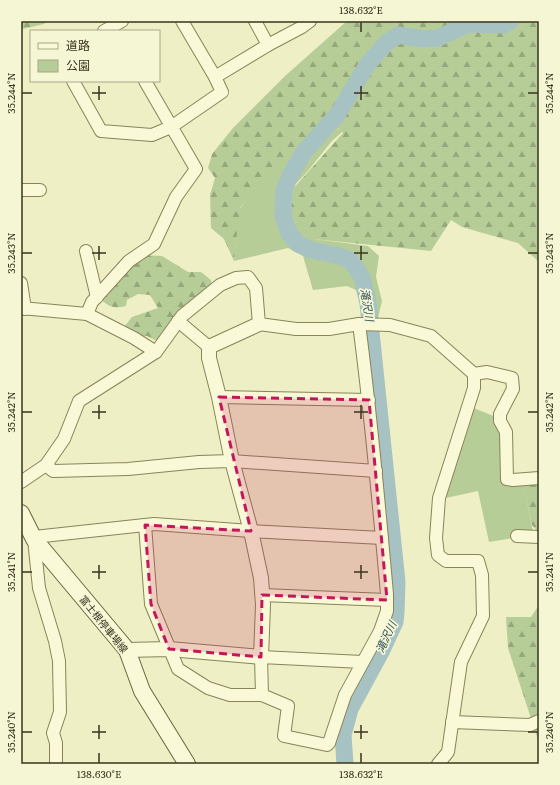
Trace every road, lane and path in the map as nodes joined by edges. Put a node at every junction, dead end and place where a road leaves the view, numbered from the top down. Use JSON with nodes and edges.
{"nodes":[{"id":1,"x":182,"y":21,"type":"edge"},
{"id":2,"x":256,"y":21,"type":"edge"},
{"id":3,"x":310,"y":21,"type":"edge"},
{"id":4,"x":268,"y":45,"type":"junction"},
{"id":5,"x":215,"y":77,"type":"junction"},
{"id":6,"x":74,"y":82,"type":"edge"},
{"id":7,"x":146,"y":82,"type":"edge"},
{"id":8,"x":171,"y":127,"type":"junction"},
{"id":9,"x":21,"y":190,"type":"edge"},
{"id":10,"x":40,"y":190,"type":"dead end"},
{"id":11,"x":86,"y":251,"type":"dead end"},
{"id":12,"x":21,"y":283,"type":"edge"},
{"id":13,"x":97,"y":297,"type":"junction"},
{"id":14,"x":23,"y":308,"type":"edge"},
{"id":15,"x":87,"y":314,"type":"junction"},
{"id":16,"x":178,"y":321,"type":"junction"},
{"id":17,"x":259,"y":324,"type":"junction"},
{"id":18,"x":363,"y":324,"type":"junction"},
{"id":19,"x":209,"y":347,"type":"junction"},
{"id":20,"x":156,"y":352,"type":"junction"},
{"id":21,"x":474,"y":374,"type":"junction"},
{"id":22,"x":219,"y":397,"type":"junction"},
{"id":23,"x":369,"y":400,"type":"junction"},
{"id":24,"x":232,"y":461,"type":"junction"},
{"id":25,"x":46,"y":465,"type":"junction"},
{"id":26,"x":376,"y":471,"type":"junction"},
{"id":27,"x":539,"y":478,"type":"edge"},
{"id":28,"x":21,"y":482,"type":"edge"},
{"id":29,"x":21,"y":513,"type":"edge"},
{"id":30,"x":145,"y":525,"type":"junction"},
{"id":31,"x":250,"y":531,"type":"junction"},
{"id":32,"x":517,"y":536,"type":"dead end"},
{"id":33,"x":539,"y":537,"type":"edge"},
{"id":34,"x":34,"y":538,"type":"junction"},
{"id":35,"x":382,"y":538,"type":"junction"},
{"id":36,"x":262,"y":595,"type":"junction"},
{"id":37,"x":387,"y":600,"type":"junction"},
{"id":38,"x":169,"y":649,"type":"junction"},
{"id":39,"x":127,"y":650,"type":"junction"},
{"id":40,"x":261,"y":656,"type":"junction"},
{"id":41,"x":362,"y":662,"type":"junction"},
{"id":42,"x":262,"y":696,"type":"junction"},
{"id":43,"x":539,"y":721,"type":"edge"},
{"id":44,"x":452,"y":722,"type":"junction"},
{"id":45,"x":56,"y":764,"type":"edge"},
{"id":46,"x":187,"y":764,"type":"edge"},
{"id":47,"x":438,"y":764,"type":"edge"}],
"edges":[{"from":1,"to":5,"type":"street"},
{"from":2,"to":4,"type":"street"},
{"from":3,"to":4,"type":"street"},
{"from":4,"to":5,"type":"street"},
{"from":5,"to":8,"type":"street"},
{"from":6,"to":8,"type":"street"},
{"from":7,"to":8,"type":"street"},
{"from":8,"to":13,"type":"street"},
{"from":9,"to":10,"type":"street"},
{"from":11,"to":13,"type":"street"},
{"from":12,"to":14,"type":"street"},
{"from":13,"to":15,"type":"street"},
{"from":14,"to":15,"type":"street"},
{"from":15,"to":20,"type":"street"},
{"from":16,"to":17,"type":"street"},
{"from":16,"to":19,"type":"street"},
{"from":16,"to":20,"type":"street"},
{"from":17,"to":18,"type":"street"},
{"from":17,"to":19,"type":"street"},
{"from":18,"to":21,"type":"street"},
{"from":18,"to":23,"type":"street"},
{"from":19,"to":22,"type":"street"},
{"from":20,"to":25,"type":"street"},
{"from":21,"to":27,"type":"street"},
{"from":21,"to":44,"type":"street"},
{"from":22,"to":23,"type":"street"},
{"from":22,"to":24,"type":"street"},
{"from":23,"to":26,"type":"street"},
{"from":24,"to":25,"type":"street"},
{"from":24,"to":26,"type":"street"},
{"from":24,"to":31,"type":"street"},
{"from":25,"to":28,"type":"street"},
{"from":26,"to":35,"type":"street"},
{"from":29,"to":34,"type":"main road","name":"富士根停車場線"},
{"from":30,"to":31,"type":"street"},
{"from":30,"to":34,"type":"street"},
{"from":30,"to":38,"type":"street"},
{"from":31,"to":35,"type":"street"},
{"from":31,"to":36,"type":"street"},
{"from":32,"to":33,"type":"street"},
{"from":34,"to":39,"type":"main road","name":"富士根停車場線"},
{"from":34,"to":45,"type":"street"},
{"from":35,"to":37,"type":"street"},
{"from":36,"to":37,"type":"street"},
{"from":36,"to":40,"type":"street"},
{"from":37,"to":41,"type":"street"},
{"from":38,"to":39,"type":"street"},
{"from":38,"to":40,"type":"street"},
{"from":38,"to":42,"type":"street"},
{"from":39,"to":46,"type":"main road","name":"富士根停車場線"},
{"from":40,"to":41,"type":"street"},
{"from":40,"to":42,"type":"street"},
{"from":41,"to":42,"type":"street"},
{"from":43,"to":44,"type":"street"},
{"from":44,"to":47,"type":"street"}]}
